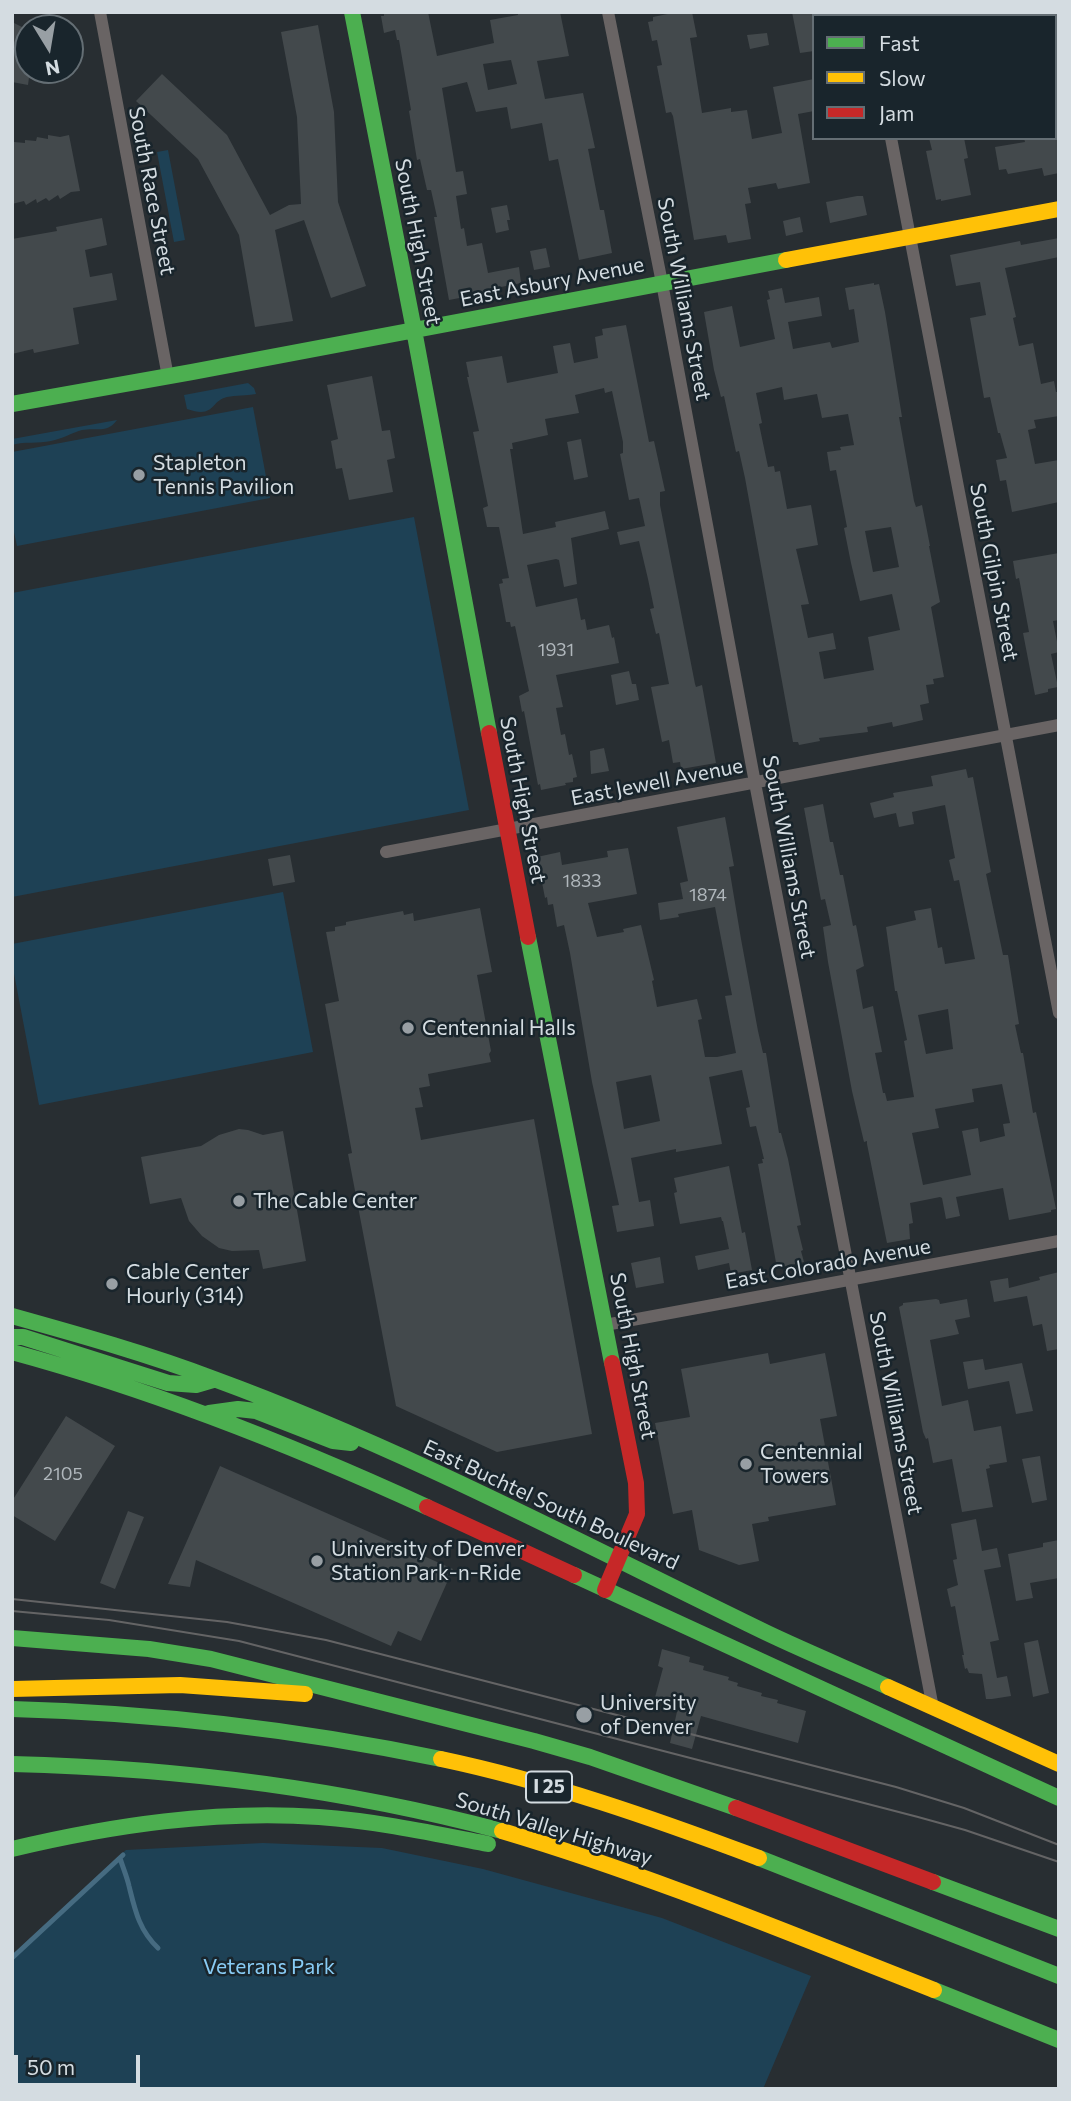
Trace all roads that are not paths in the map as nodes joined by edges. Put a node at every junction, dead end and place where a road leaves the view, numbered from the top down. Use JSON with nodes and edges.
{"nodes":[{"id":1,"x":100,"y":12,"type":"edge"},
{"id":2,"x":352,"y":12,"type":"edge"},
{"id":3,"x":608,"y":12,"type":"edge"},
{"id":4,"x":891,"y":140,"type":"edge"},
{"id":5,"x":1059,"y":209,"type":"edge"},
{"id":6,"x":911,"y":237,"type":"junction"},
{"id":7,"x":662,"y":283,"type":"junction"},
{"id":8,"x":414,"y":330,"type":"junction"},
{"id":9,"x":168,"y":377,"type":"junction"},
{"id":10,"x":12,"y":404,"type":"edge"},
{"id":11,"x":1059,"y":724,"type":"edge"},
{"id":12,"x":1005,"y":734,"type":"junction"},
{"id":13,"x":755,"y":783,"type":"junction"},
{"id":14,"x":507,"y":829,"type":"junction"},
{"id":15,"x":386,"y":852,"type":"dead end"},
{"id":16,"x":1059,"y":1013,"type":"edge"},
{"id":17,"x":1059,"y":1241,"type":"edge"},
{"id":18,"x":850,"y":1279,"type":"junction"},
{"id":19,"x":12,"y":1316,"type":"edge"},
{"id":20,"x":605,"y":1325,"type":"junction"},
{"id":21,"x":12,"y":1338,"type":"edge"},
{"id":22,"x":12,"y":1352,"type":"edge"},
{"id":23,"x":215,"y":1379,"type":"junction"},
{"id":24,"x":208,"y":1413,"type":"junction"},
{"id":25,"x":376,"y":1446,"type":"junction"},
{"id":26,"x":619,"y":1559,"type":"junction"},
{"id":27,"x":605,"y":1590,"type":"junction"},
{"id":28,"x":12,"y":1638,"type":"edge"},
{"id":29,"x":12,"y":1689,"type":"edge"},
{"id":30,"x":933,"y":1708,"type":"junction"},
{"id":31,"x":12,"y":1709,"type":"edge"},
{"id":32,"x":471,"y":1725,"type":"junction"},
{"id":33,"x":1059,"y":1751,"type":"edge"},
{"id":34,"x":1039,"y":1754,"type":"junction"},
{"id":35,"x":12,"y":1764,"type":"edge"},
{"id":36,"x":1059,"y":1765,"type":"edge"},
{"id":37,"x":1059,"y":1798,"type":"edge"},
{"id":38,"x":12,"y":1849,"type":"edge"},
{"id":39,"x":656,"y":1882,"type":"junction"},
{"id":40,"x":1059,"y":1927,"type":"edge"},
{"id":41,"x":1059,"y":1976,"type":"edge"},
{"id":42,"x":1059,"y":2040,"type":"edge"}],
"edges":[{"from":1,"to":9,"type":"street","name":"South Race Street"},
{"from":2,"to":8,"type":"main road","name":"South High Street"},
{"from":3,"to":7,"type":"street","name":"South Williams Street"},
{"from":4,"to":6,"type":"street","name":"South Gilpin Street"},
{"from":5,"to":6,"type":"main road","name":"East Asbury Avenue"},
{"from":6,"to":7,"type":"main road","name":"East Asbury Avenue"},
{"from":6,"to":12,"type":"street","name":"South Gilpin Street"},
{"from":7,"to":8,"type":"main road","name":"East Asbury Avenue"},
{"from":7,"to":13,"type":"street","name":"South Williams Street"},
{"from":8,"to":9,"type":"main road","name":"East Asbury Avenue"},
{"from":8,"to":14,"type":"main road","name":"South High Street"},
{"from":9,"to":10,"type":"main road","name":"East Asbury Avenue"},
{"from":11,"to":12,"type":"street","name":"East Jewell Avenue"},
{"from":12,"to":13,"type":"street","name":"East Jewell Avenue"},
{"from":12,"to":16,"type":"street","name":"South Gilpin Street"},
{"from":13,"to":14,"type":"street","name":"East Jewell Avenue"},
{"from":13,"to":18,"type":"street","name":"South Williams Street"},
{"from":14,"to":15,"type":"street","name":"East Jewell Avenue"},
{"from":14,"to":20,"type":"main road","name":"South High Street"},
{"from":17,"to":18,"type":"street","name":"East Colorado Avenue"},
{"from":18,"to":20,"type":"street","name":"East Colorado Avenue"},
{"from":18,"to":30,"type":"street","name":"South Williams Street"},
{"from":19,"to":23,"type":"main road","name":"East Buchtel South Boulevard"},
{"from":20,"to":26,"type":"main road","name":"South High Street"},
{"from":21,"to":23,"type":"main road"},
{"from":22,"to":24,"type":"main road"},
{"from":23,"to":25,"type":"main road","name":"East Buchtel South Boulevard"},
{"from":24,"to":25,"type":"main road"},
{"from":24,"to":27,"type":"main road"},
{"from":25,"to":26,"type":"main road","name":"East Buchtel South Boulevard"},
{"from":26,"to":27,"type":"main road","name":"South High Street"},
{"from":26,"to":30,"type":"main road","name":"East Buchtel South Boulevard"},
{"from":27,"to":37,"type":"main road"},
{"from":28,"to":32,"type":"main road"},
{"from":29,"to":32,"type":"main road"},
{"from":30,"to":34,"type":"main road","name":"East Buchtel South Boulevard"},
{"from":31,"to":41,"type":"main road","name":"South Valley Highway","number":"I 25"},
{"from":32,"to":40,"type":"main road"},
{"from":33,"to":34,"type":"street"},
{"from":34,"to":36,"type":"main road","name":"East Buchtel South Boulevard"},
{"from":35,"to":39,"type":"main road","name":"South Valley Highway"},
{"from":38,"to":39,"type":"main road"},
{"from":39,"to":42,"type":"main road","name":"South Valley Highway"}]}
